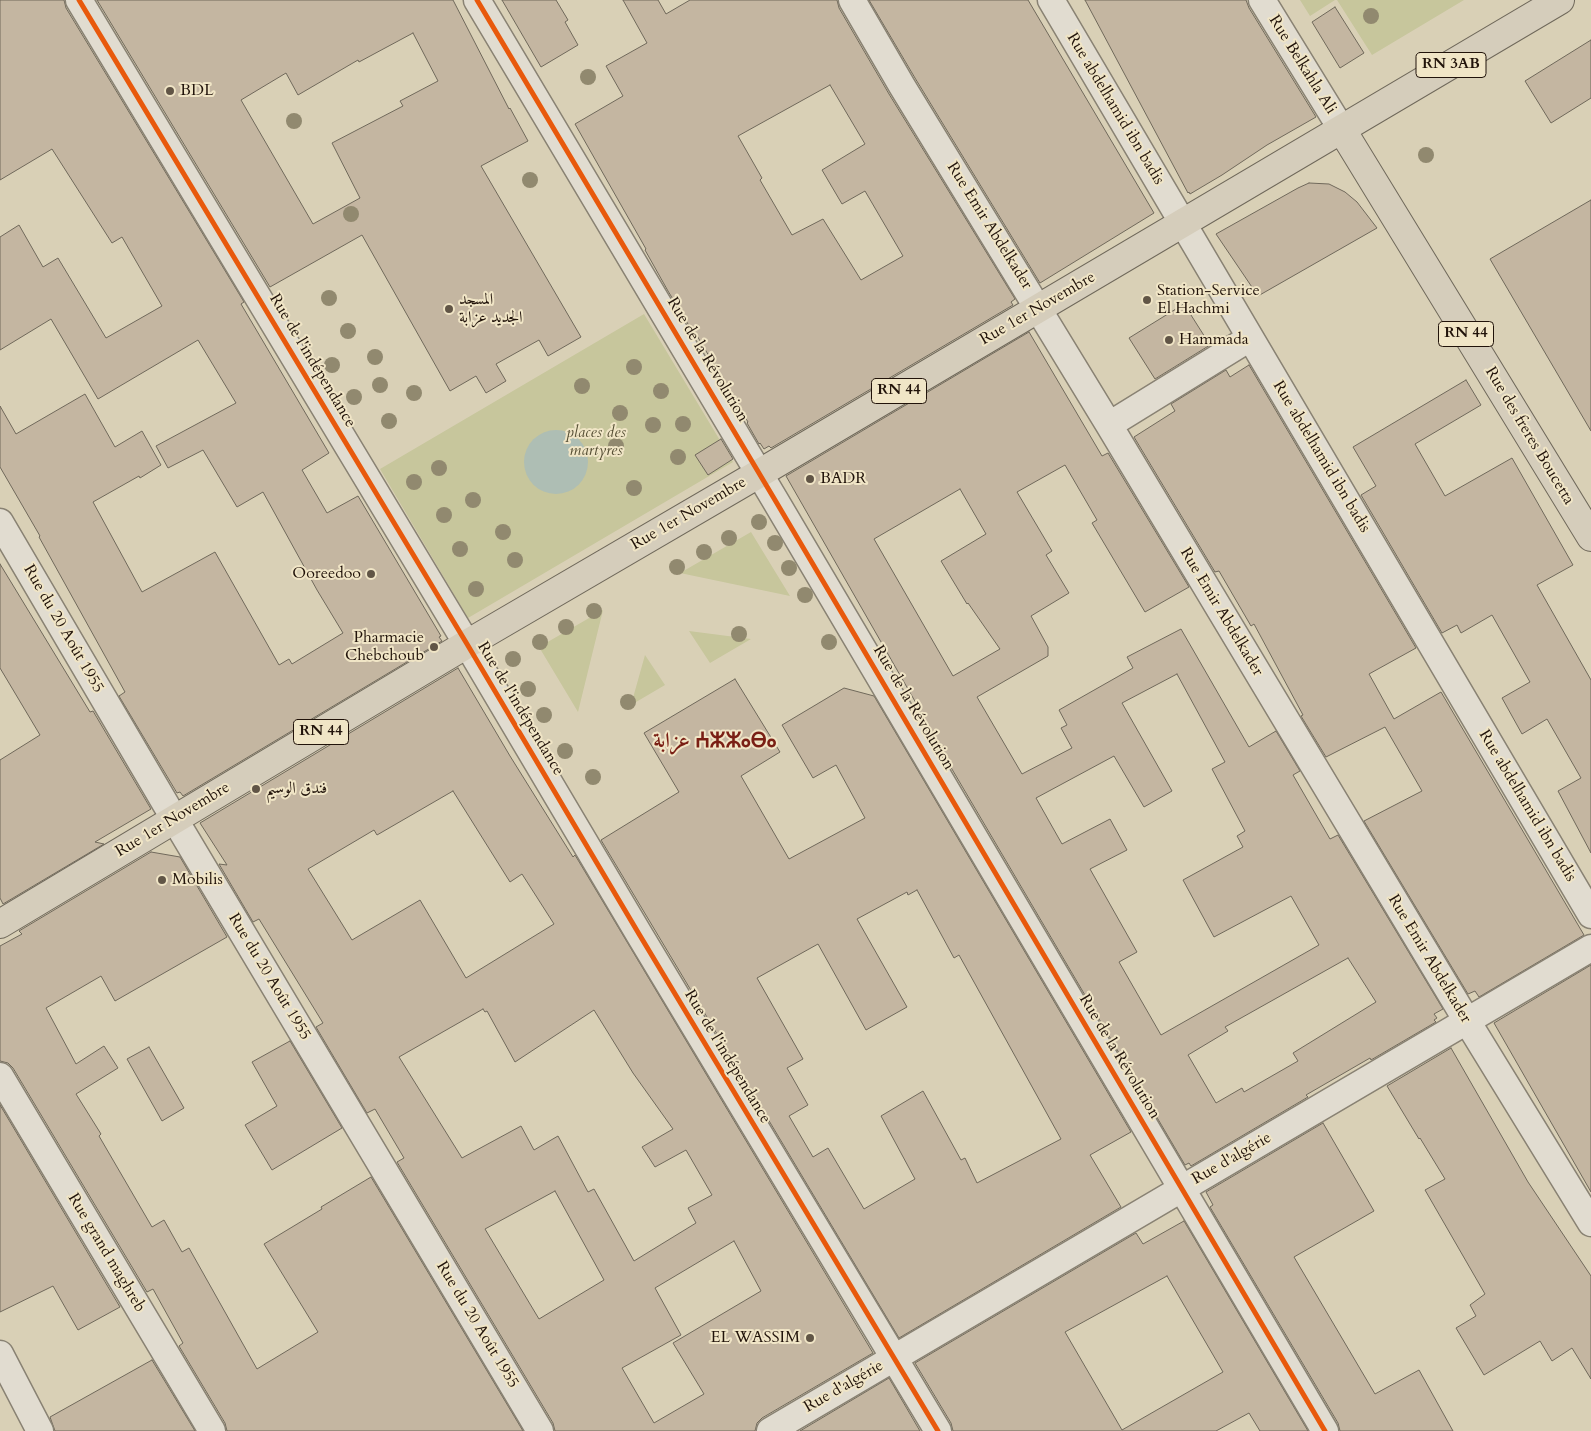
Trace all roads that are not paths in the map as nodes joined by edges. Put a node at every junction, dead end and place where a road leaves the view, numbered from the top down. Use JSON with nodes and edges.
{"nodes":[{"id":1,"x":80,"y":0,"type":"edge"},
{"id":2,"x":477,"y":0,"type":"edge"},
{"id":3,"x":852,"y":0,"type":"edge"},
{"id":4,"x":1051,"y":0,"type":"edge"},
{"id":5,"x":1262,"y":0,"type":"edge"},
{"id":6,"x":1560,"y":0,"type":"edge"},
{"id":7,"x":1342,"y":130,"type":"junction"},
{"id":8,"x":1183,"y":224,"type":"junction"},
{"id":9,"x":1039,"y":308,"type":"junction"},
{"id":10,"x":1250,"y":338,"type":"junction"},
{"id":11,"x":1109,"y":424,"type":"junction"},
{"id":12,"x":760,"y":473,"type":"junction"},
{"id":13,"x":0,"y":522,"type":"edge"},
{"id":14,"x":1591,"y":538,"type":"edge"},
{"id":15,"x":468,"y":644,"type":"junction"},
{"id":16,"x":175,"y":820,"type":"junction"},
{"id":17,"x":1591,"y":915,"type":"edge"},
{"id":18,"x":0,"y":924,"type":"edge"},
{"id":19,"x":1591,"y":948,"type":"edge"},
{"id":20,"x":1466,"y":1021,"type":"junction"},
{"id":21,"x":0,"y":1076,"type":"edge"},
{"id":22,"x":1182,"y":1189,"type":"junction"},
{"id":23,"x":1591,"y":1223,"type":"edge"},
{"id":24,"x":0,"y":1354,"type":"edge"},
{"id":25,"x":894,"y":1358,"type":"junction"},
{"id":26,"x":40,"y":1431,"type":"edge"},
{"id":27,"x":212,"y":1431,"type":"edge"},
{"id":28,"x":540,"y":1431,"type":"edge"},
{"id":29,"x":770,"y":1431,"type":"edge"},
{"id":30,"x":938,"y":1431,"type":"edge"},
{"id":31,"x":1325,"y":1431,"type":"edge"}],
"edges":[{"from":1,"to":15,"type":"street","name":"Rue de l'indépendance"},
{"from":2,"to":12,"type":"street","name":"Rue de la Révolution"},
{"from":3,"to":9,"type":"street","name":"Rue Emir Abdelkader"},
{"from":4,"to":8,"type":"street","name":"Rue abdelhamid ibn badis"},
{"from":5,"to":7,"type":"street","name":"Rue Belkahla Ali"},
{"from":6,"to":7,"type":"main road","name":"Rue 1er Novembre","number":"RN 3AB"},
{"from":7,"to":8,"type":"main road","name":"Rue 1er Novembre","number":"RN 44"},
{"from":7,"to":14,"type":"main road","name":"Rue des freres Boucetta","number":"RN 44"},
{"from":8,"to":9,"type":"main road","name":"Rue 1er Novembre","number":"RN 44"},
{"from":8,"to":10,"type":"street","name":"Rue abdelhamid ibn badis"},
{"from":9,"to":11,"type":"street","name":"Rue Emir Abdelkader"},
{"from":9,"to":12,"type":"main road","name":"Rue 1er Novembre","number":"RN 44"},
{"from":10,"to":11,"type":"street"},
{"from":10,"to":17,"type":"street","name":"Rue abdelhamid ibn badis"},
{"from":11,"to":20,"type":"street","name":"Rue Emir Abdelkader"},
{"from":12,"to":15,"type":"main road","name":"Rue 1er Novembre","number":"RN 44"},
{"from":12,"to":22,"type":"street","name":"Rue de la Révolution"},
{"from":13,"to":16,"type":"street","name":"Rue du 20 Août 1955"},
{"from":15,"to":16,"type":"main road","name":"Rue 1er Novembre","number":"RN 44"},
{"from":15,"to":25,"type":"street","name":"Rue de l'indépendance"},
{"from":16,"to":18,"type":"main road","name":"Rue 1er Novembre","number":"RN 44"},
{"from":16,"to":28,"type":"street","name":"Rue du 20 Août 1955"},
{"from":19,"to":20,"type":"street","name":"Rue d'algérie"},
{"from":20,"to":22,"type":"street","name":"Rue d'algérie"},
{"from":20,"to":23,"type":"street","name":"Rue Emir Abdelkader"},
{"from":21,"to":27,"type":"street","name":"Rue grand maghreb"},
{"from":22,"to":25,"type":"street","name":"Rue d'algérie"},
{"from":22,"to":31,"type":"street","name":"Rue de la Révolution"},
{"from":24,"to":26,"type":"street"},
{"from":25,"to":29,"type":"street","name":"Rue d'algérie"},
{"from":25,"to":30,"type":"street","name":"Rue de l'indépendance"}]}
